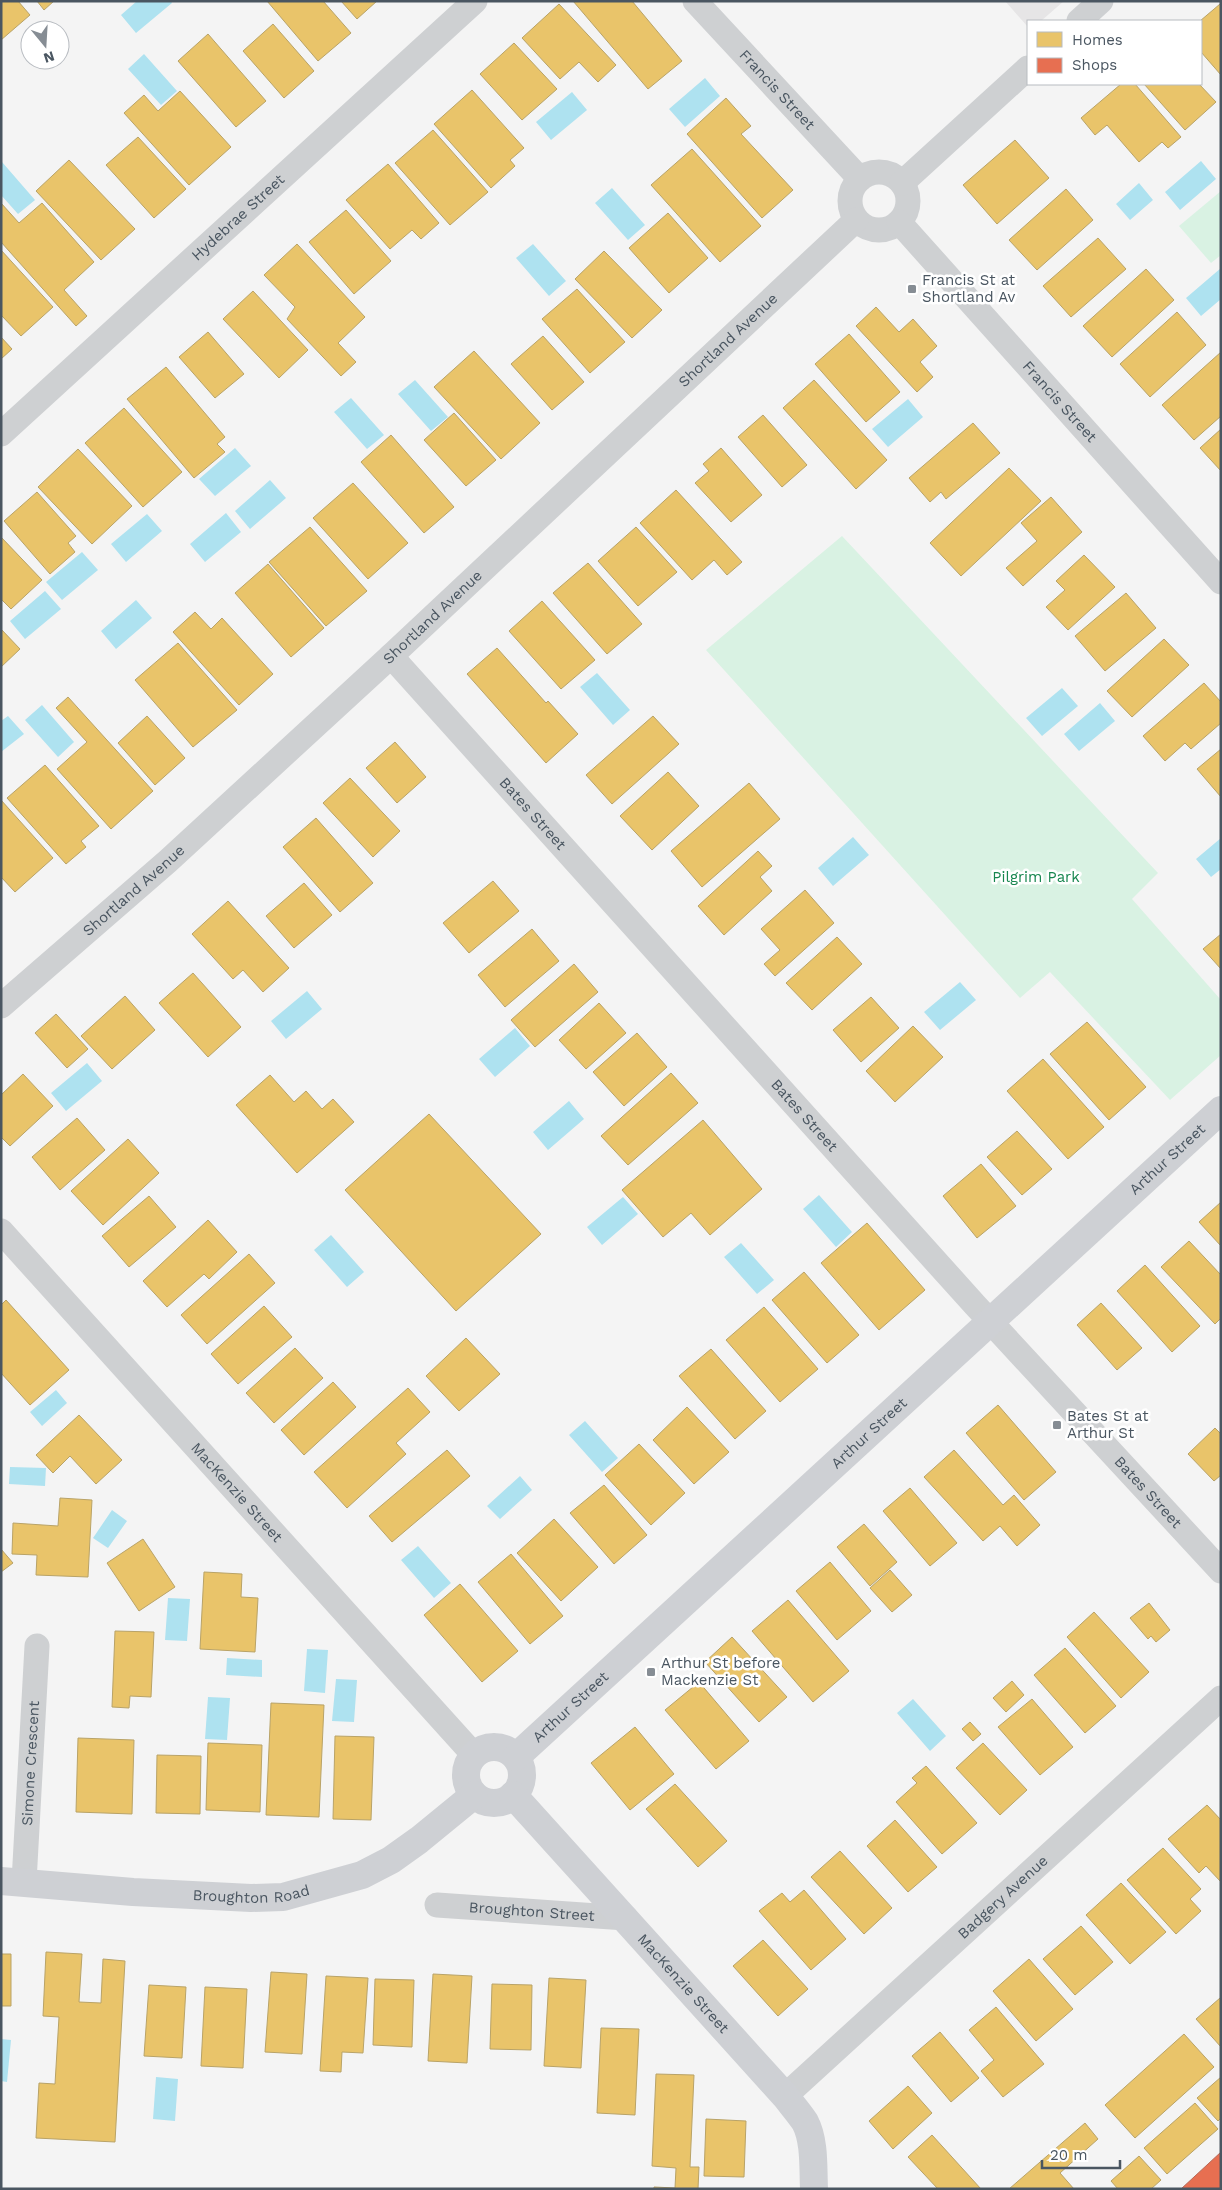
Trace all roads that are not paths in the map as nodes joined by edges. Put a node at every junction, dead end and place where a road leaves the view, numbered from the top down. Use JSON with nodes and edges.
{"nodes":[{"id":1,"x":475,"y":1,"type":"edge"},
{"id":2,"x":695,"y":1,"type":"edge"},
{"id":3,"x":1101,"y":1,"type":"edge"},
{"id":4,"x":1080,"y":20,"type":"edge"},
{"id":5,"x":1027,"y":69,"type":"edge"},
{"id":6,"x":860,"y":178,"type":"junction"},
{"id":7,"x":902,"y":182,"type":"junction"},
{"id":8,"x":856,"y":220,"type":"junction"},
{"id":9,"x":899,"y":222,"type":"junction"},
{"id":10,"x":1,"y":434,"type":"edge"},
{"id":11,"x":1221,"y":582,"type":"edge"},
{"id":12,"x":391,"y":656,"type":"junction"},
{"id":13,"x":1,"y":1006,"type":"edge"},
{"id":14,"x":1221,"y":1110,"type":"edge"},
{"id":15,"x":1,"y":1231,"type":"edge"},
{"id":16,"x":991,"y":1322,"type":"junction"},
{"id":17,"x":1221,"y":1571,"type":"edge"},
{"id":18,"x":38,"y":1646,"type":"dead end"},
{"id":19,"x":1221,"y":1698,"type":"edge"},
{"id":20,"x":474,"y":1755,"type":"junction"},
{"id":21,"x":516,"y":1757,"type":"junction"},
{"id":22,"x":474,"y":1795,"type":"junction"},
{"id":23,"x":513,"y":1795,"type":"junction"},
{"id":24,"x":13,"y":1881,"type":"edge"},
{"id":25,"x":437,"y":1905,"type":"dead end"},
{"id":26,"x":626,"y":1918,"type":"junction"},
{"id":27,"x":785,"y":2096,"type":"junction"},
{"id":28,"x":815,"y":2189,"type":"edge"}],
"edges":[{"from":1,"to":10,"type":"street","name":"Hydebrae Street"},
{"from":2,"to":6,"type":"street","name":"Francis Street"},
{"from":3,"to":4,"type":"street"},
{"from":5,"to":7,"type":"street"},
{"from":6,"to":7,"type":"street"},
{"from":6,"to":8,"type":"street"},
{"from":7,"to":9,"type":"street"},
{"from":8,"to":9,"type":"street"},
{"from":8,"to":12,"type":"street","name":"Shortland Avenue"},
{"from":9,"to":11,"type":"street","name":"Francis Street"},
{"from":12,"to":13,"type":"street","name":"Shortland Avenue"},
{"from":12,"to":16,"type":"street","name":"Bates Street"},
{"from":14,"to":16,"type":"main road","name":"Arthur Street"},
{"from":15,"to":20,"type":"street","name":"MacKenzie Street"},
{"from":16,"to":17,"type":"street","name":"Bates Street"},
{"from":16,"to":21,"type":"main road","name":"Arthur Street"},
{"from":18,"to":24,"type":"street","name":"Simone Crescent"},
{"from":19,"to":27,"type":"street","name":"Badgery Avenue"},
{"from":20,"to":21,"type":"main road"},
{"from":20,"to":22,"type":"main road"},
{"from":21,"to":23,"type":"main road"},
{"from":22,"to":23,"type":"main road"},
{"from":22,"to":24,"type":"main road","name":"Broughton Road"},
{"from":23,"to":26,"type":"main road","name":"MacKenzie Street"},
{"from":25,"to":26,"type":"street","name":"Broughton Street"},
{"from":26,"to":27,"type":"main road","name":"MacKenzie Street"},
{"from":27,"to":28,"type":"main road","name":"MacKenzie Street"}]}
